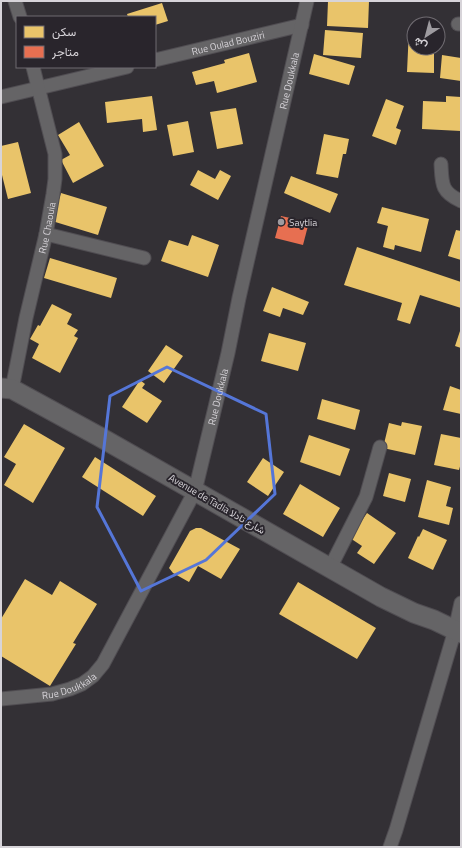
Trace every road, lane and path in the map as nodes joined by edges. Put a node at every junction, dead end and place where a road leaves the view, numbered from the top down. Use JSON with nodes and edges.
{"nodes":[{"id":1,"x":16,"y":1,"type":"edge"},
{"id":2,"x":307,"y":1,"type":"edge"},
{"id":3,"x":20,"y":16,"type":"edge"},
{"id":4,"x":302,"y":25,"type":"junction"},
{"id":5,"x":156,"y":60,"type":"edge"},
{"id":6,"x":33,"y":68,"type":"edge"},
{"id":7,"x":123,"y":68,"type":"edge"},
{"id":8,"x":38,"y":89,"type":"junction"},
{"id":9,"x":1,"y":97,"type":"edge"},
{"id":10,"x":441,"y":164,"type":"dead end"},
{"id":11,"x":461,"y":201,"type":"edge"},
{"id":12,"x":46,"y":234,"type":"junction"},
{"id":13,"x":144,"y":258,"type":"dead end"},
{"id":14,"x":6,"y":388,"type":"edge"},
{"id":15,"x":380,"y":447,"type":"dead end"},
{"id":16,"x":195,"y":492,"type":"junction"},
{"id":17,"x":330,"y":568,"type":"junction"},
{"id":18,"x":459,"y":621,"type":"edge"},
{"id":19,"x":1,"y":699,"type":"edge"},
{"id":20,"x":390,"y":847,"type":"edge"}],
"edges":[{"from":1,"to":3,"type":"street"},
{"from":2,"to":4,"type":"street","name":"Rue Doukkala"},
{"from":4,"to":5,"type":"street","name":"Rue Oulad Bouziri"},
{"from":4,"to":16,"type":"street","name":"Rue Doukkala"},
{"from":6,"to":8,"type":"street","name":"Rue Chaouia"},
{"from":7,"to":8,"type":"street"},
{"from":8,"to":9,"type":"street"},
{"from":8,"to":12,"type":"street","name":"Rue Chaouia"},
{"from":10,"to":11,"type":"street"},
{"from":12,"to":13,"type":"street"},
{"from":12,"to":14,"type":"street","name":"Rue Chaouia"},
{"from":14,"to":16,"type":"main road","name":"Avenue de Tadla شارع تادلا"},
{"from":15,"to":17,"type":"street"},
{"from":16,"to":17,"type":"main road","name":"Avenue de Tadla شارع تادلا"},
{"from":16,"to":19,"type":"street","name":"Rue Doukkala"},
{"from":17,"to":18,"type":"main road","name":"Avenue de Tadla شارع تادلا"},
{"from":18,"to":20,"type":"street"}]}
